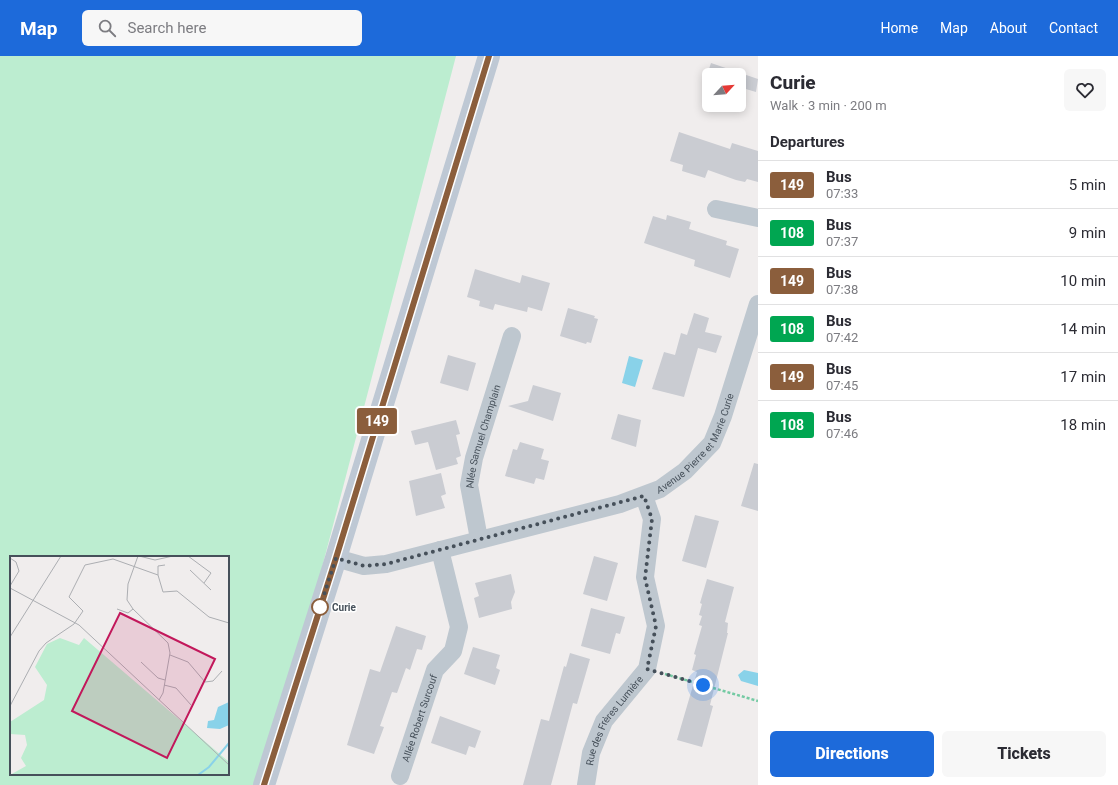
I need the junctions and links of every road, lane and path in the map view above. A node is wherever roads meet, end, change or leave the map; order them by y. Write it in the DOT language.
graph roads {
  1 [pos="489,56"];
  2 [pos="716,209"];
  3 [pos="758,218"];
  4 [pos="758,304"];
  5 [pos="512,336"];
  6 [pos="644,496"];
  7 [pos="479,539"];
  8 [pos="440,550"];
  9 [pos="336,558"];
  10 [pos="647,669"];
  11 [pos="758,701"];
  12 [pos="400,776"];
  13 [pos="264,785"];
  14 [pos="586,785"];
  1 -- 9 [label="street"];
  2 -- 3 [label="street"];
  4 -- 6 [label="street, Avenue Pierre et Marie Curie"];
  5 -- 7 [label="street, Allée Samuel Champlain"];
  6 -- 7 [label="street, Avenue Pierre et Marie Curie"];
  6 -- 10 [label="street, Rue des Frères Lumière"];
  7 -- 8 [label="street, Avenue Pierre et Marie Curie"];
  8 -- 9 [label="street, Avenue Pierre et Marie Curie"];
  8 -- 12 [label="street, Allée Robert Surcouf"];
  9 -- 13 [label="street"];
  10 -- 11 [label="path"];
  10 -- 14 [label="street, Rue des Frères Lumière"];
}
